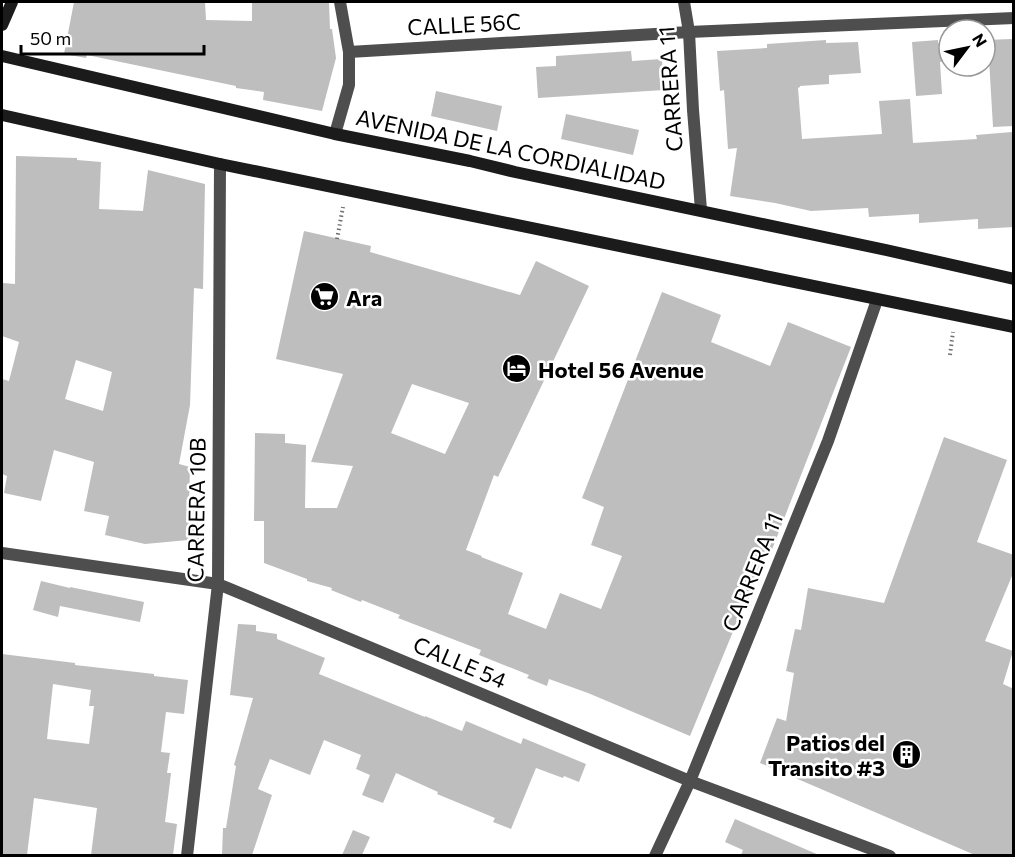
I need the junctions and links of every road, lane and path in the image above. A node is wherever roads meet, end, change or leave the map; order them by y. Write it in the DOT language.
graph roads {
  1 [pos="12,2"];
  2 [pos="340,2"];
  3 [pos="684,2"];
  4 [pos="1014,18"];
  5 [pos="2,25"];
  6 [pos="689,32"];
  7 [pos="349,52"];
  8 [pos="2,56"];
  9 [pos="2,115"];
  10 [pos="335,134"];
  11 [pos="220,164"];
  12 [pos="347,190"];
  13 [pos="700,210"];
  14 [pos="337,238"];
  15 [pos="1014,279"];
  16 [pos="877,300"];
  17 [pos="1014,327"];
  18 [pos="2,553"];
  19 [pos="218,584"];
  20 [pos="690,781"];
  21 [pos="187,855"];
  22 [pos="655,855"];
  23 [pos="890,855"];
  1 -- 5 [label="main road"];
  2 -- 7 [label="street"];
  3 -- 6 [label="street, CARRERA 11"];
  4 -- 6 [label="street, CALLE 56C"];
  6 -- 7 [label="street, CALLE 56C"];
  6 -- 13 [label="street, CARRERA 11"];
  7 -- 10 [label="street"];
  8 -- 10 [label="main road, AVENIDA DE LA CORDIALIDAD"];
  9 -- 11 [label="main road"];
  10 -- 13 [label="main road, AVENIDA DE LA CORDIALIDAD"];
  11 -- 12 [label="main road"];
  11 -- 19 [label="street, CARRERA 10B"];
  12 -- 14 [label="path"];
  12 -- 16 [label="main road"];
  13 -- 15 [label="main road, AVENIDA DE LA CORDIALIDAD"];
  16 -- 17 [label="main road"];
  16 -- 20 [label="street, CARRERA 11"];
  18 -- 19 [label="street, CALLE 54"];
  19 -- 20 [label="street, CALLE 54"];
  19 -- 21 [label="street, CARRERA 10B"];
  20 -- 22 [label="street, CARRERA 11"];
  20 -- 23 [label="street, CALLE 54"];
}
